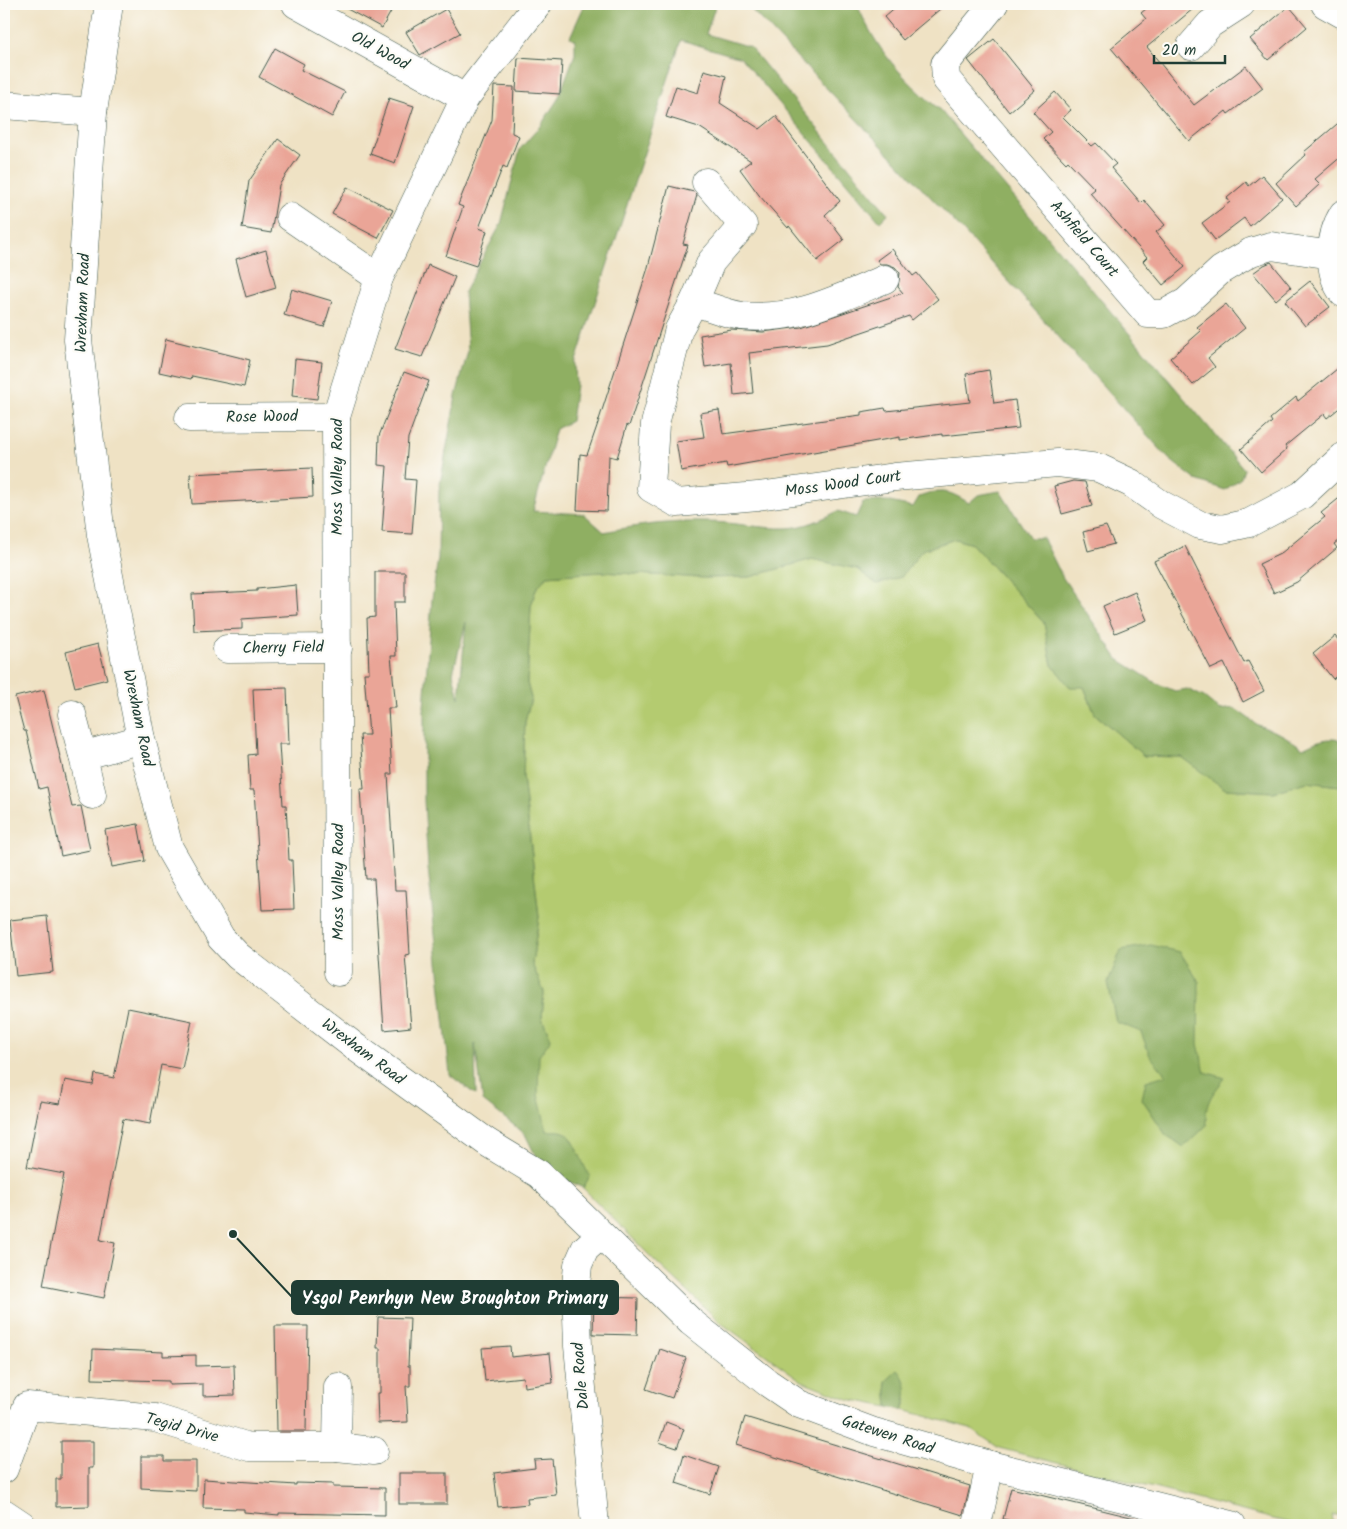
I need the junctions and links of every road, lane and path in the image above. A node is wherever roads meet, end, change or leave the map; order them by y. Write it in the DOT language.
graph roads {
  1 [pos="109,4"];
  2 [pos="296,4"];
  3 [pos="538,4"];
  4 [pos="994,4"];
  5 [pos="1241,4"];
  6 [pos="1325,4"];
  7 [pos="1343,14"];
  8 [pos="1191,46"];
  9 [pos="465,98"];
  10 [pos="4,105"];
  11 [pos="93,112"];
  12 [pos="706,182"];
  13 [pos="1343,214"];
  14 [pos="290,217"];
  15 [pos="1332,256"];
  16 [pos="380,278"];
  17 [pos="885,279"];
  18 [pos="1343,293"];
  19 [pos="694,302"];
  20 [pos="336,416"];
  21 [pos="188,418"];
  22 [pos="1343,458"];
  23 [pos="338,648"];
  24 [pos="227,649"];
  25 [pos="72,714"];
  26 [pos="141,740"];
  27 [pos="83,756"];
  28 [pos="92,795"];
  29 [pos="338,972"];
  30 [pos="601,1235"];
  31 [pos="338,1387"];
  32 [pos="337,1447"];
  33 [pos="374,1451"];
  34 [pos="990,1465"];
  35 [pos="4,1469"];
  36 [pos="4,1513"];
  37 [pos="22,1525"];
  38 [pos="595,1525"];
  39 [pos="977,1525"];
  40 [pos="1232,1525"];
  1 -- 11 [label="street, Wrexham Road"];
  2 -- 9 [label="street, Old Wood"];
  3 -- 9 [label="street, Moss Valley Road"];
  4 -- 15 [label="street, Ashfield Court"];
  5 -- 8 [label="street"];
  6 -- 7 [label="street"];
  9 -- 16 [label="street, Moss Valley Road"];
  10 -- 11 [label="street"];
  11 -- 26 [label="street, Wrexham Road"];
  12 -- 19 [label="street, Moss Wood Court"];
  13 -- 15 [label="street"];
  14 -- 16 [label="street"];
  15 -- 18 [label="street"];
  16 -- 20 [label="street, Moss Valley Road"];
  17 -- 19 [label="street"];
  19 -- 22 [label="street, Moss Wood Court"];
  20 -- 21 [label="street, Rose Wood"];
  20 -- 23 [label="street, Moss Valley Road"];
  23 -- 24 [label="street, Cherry Field"];
  23 -- 29 [label="street, Moss Valley Road"];
  25 -- 27 [label="street"];
  26 -- 27 [label="street"];
  26 -- 30 [label="street, Wrexham Road"];
  27 -- 28 [label="street"];
  30 -- 34 [label="street, Gatewen Road"];
  30 -- 38 [label="street, Dale Road"];
  31 -- 32 [label="street"];
  32 -- 33 [label="street, Tegid Drive"];
  32 -- 35 [label="street, Tegid Drive"];
  34 -- 39 [label="street"];
  34 -- 40 [label="street, Gatewen Road"];
  36 -- 37 [label="street"];
}
